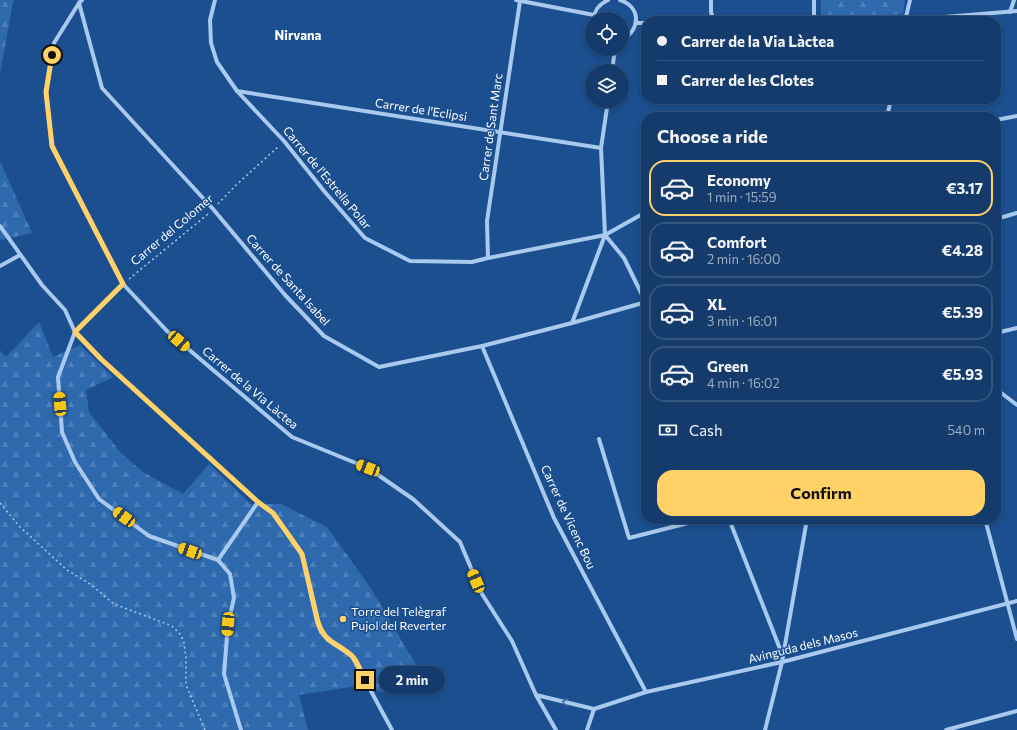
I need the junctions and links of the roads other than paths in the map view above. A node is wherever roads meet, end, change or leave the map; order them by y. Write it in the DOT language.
graph roads {
  1 [pos="215,0"];
  2 [pos="518,0"];
  3 [pos="608,0"];
  4 [pos="620,0"];
  5 [pos="711,0"];
  6 [pos="814,0"];
  7 [pos="910,0"];
  8 [pos="1014,0"];
  9 [pos="80,1"];
  10 [pos="1017,11"];
  11 [pos="596,12"];
  12 [pos="1010,12"];
  13 [pos="585,15"];
  14 [pos="712,16"];
  15 [pos="814,16"];
  16 [pos="906,16"];
  17 [pos="958,16"];
  18 [pos="636,23"];
  19 [pos="641,23"];
  20 [pos="629,35"];
  21 [pos="237,91"];
  22 [pos="607,108"];
  23 [pos="1017,116"];
  24 [pos="1001,119"];
  25 [pos="500,132"];
  26 [pos="601,148"];
  27 [pos="1017,214"];
  28 [pos="641,215"];
  29 [pos="1001,217"];
  30 [pos="0,226"];
  31 [pos="605,235"];
  32 [pos="20,255"];
  33 [pos="488,258"];
  34 [pos="0,266"];
  35 [pos="123,284"];
  36 [pos="641,294"];
  37 [pos="641,303"];
  38 [pos="572,323"];
  39 [pos="1017,328"];
  40 [pos="75,332"];
  41 [pos="1001,332"];
  42 [pos="482,346"];
  43 [pos="1001,393"];
  44 [pos="1017,405"];
  45 [pos="598,439"];
  46 [pos="258,502"];
  47 [pos="684,524"];
  48 [pos="731,524"];
  49 [pos="806,524"];
  50 [pos="986,524"];
  51 [pos="218,560"];
  52 [pos="1017,601"];
  53 [pos="1007,604"];
  54 [pos="1017,639"];
  55 [pos="783,656"];
  56 [pos="782,662"];
  57 [pos="646,692"];
  58 [pos="536,695"];
  59 [pos="594,709"];
  60 [pos="1017,711"];
  61 [pos="241,730"];
  62 [pos="392,730"];
  63 [pos="556,730"];
  64 [pos="587,730"];
  65 [pos="766,730"];
  66 [pos="946,730"];
  1 -- 21 [label="street, Carrer de l'Estrella Polar"];
  2 -- 13 [label="street"];
  2 -- 25 [label="street, Carrer de Sant Marc"];
  3 -- 11 [label="street"];
  4 -- 18 [label="street"];
  5 -- 14 [label="street"];
  6 -- 15 [label="street"];
  7 -- 16 [label="street"];
  8 -- 12 [label="street"];
  9 -- 35 [label="street, Carrer de la Via Làctea"];
  9 -- 42 [label="street, Carrer de Santa Isabel"];
  10 -- 12 [label="street"];
  12 -- 17 [label="street"];
  18 -- 19 [label="street"];
  18 -- 20 [label="street"];
  21 -- 25 [label="street, Carrer de l'Eclipsi"];
  21 -- 33 [label="street, Carrer de l'Estrella Polar"];
  22 -- 26 [label="street"];
  23 -- 24 [label="street"];
  25 -- 26 [label="street, Carrer de l'Eclipsi"];
  25 -- 33 [label="street, Carrer de Sant Marc"];
  26 -- 31 [label="street"];
  27 -- 29 [label="street"];
  28 -- 31 [label="street, Carrer de l'Estrella Polar"];
  30 -- 32 [label="street"];
  31 -- 33 [label="street, Carrer de l'Estrella Polar"];
  31 -- 36 [label="street"];
  31 -- 38 [label="street"];
  32 -- 34 [label="street"];
  32 -- 40 [label="street"];
  35 -- 40 [label="street"];
  35 -- 58 [label="street, Carrer de la Via Làctea"];
  37 -- 38 [label="street, Carrer de Santa Isabel"];
  38 -- 42 [label="street, Carrer de Santa Isabel"];
  39 -- 41 [label="street"];
  40 -- 46 [label="street"];
  40 -- 51 [label="street"];
  42 -- 57 [label="street, Carrer de Vicenc Bou"];
  43 -- 44 [label="street"];
  45 -- 47 [label="street"];
  46 -- 51 [label="street"];
  46 -- 62 [label="street"];
  48 -- 55 [label="street"];
  49 -- 55 [label="street"];
  50 -- 53 [label="street"];
  51 -- 61 [label="street"];
  52 -- 53 [label="street, Avinguda dels Masos"];
  53 -- 54 [label="street"];
  53 -- 56 [label="street, Avinguda dels Masos"];
  55 -- 56 [label="street"];
  56 -- 57 [label="street, Avinguda dels Masos"];
  56 -- 65 [label="street"];
  57 -- 59 [label="street, Avinguda dels Masos"];
  59 -- 58 [label="street, one-way"];
  58 -- 63 [label="street, Carrer de la Via Làctea"];
  59 -- 64 [label="street"];
  60 -- 66 [label="street"];
}
